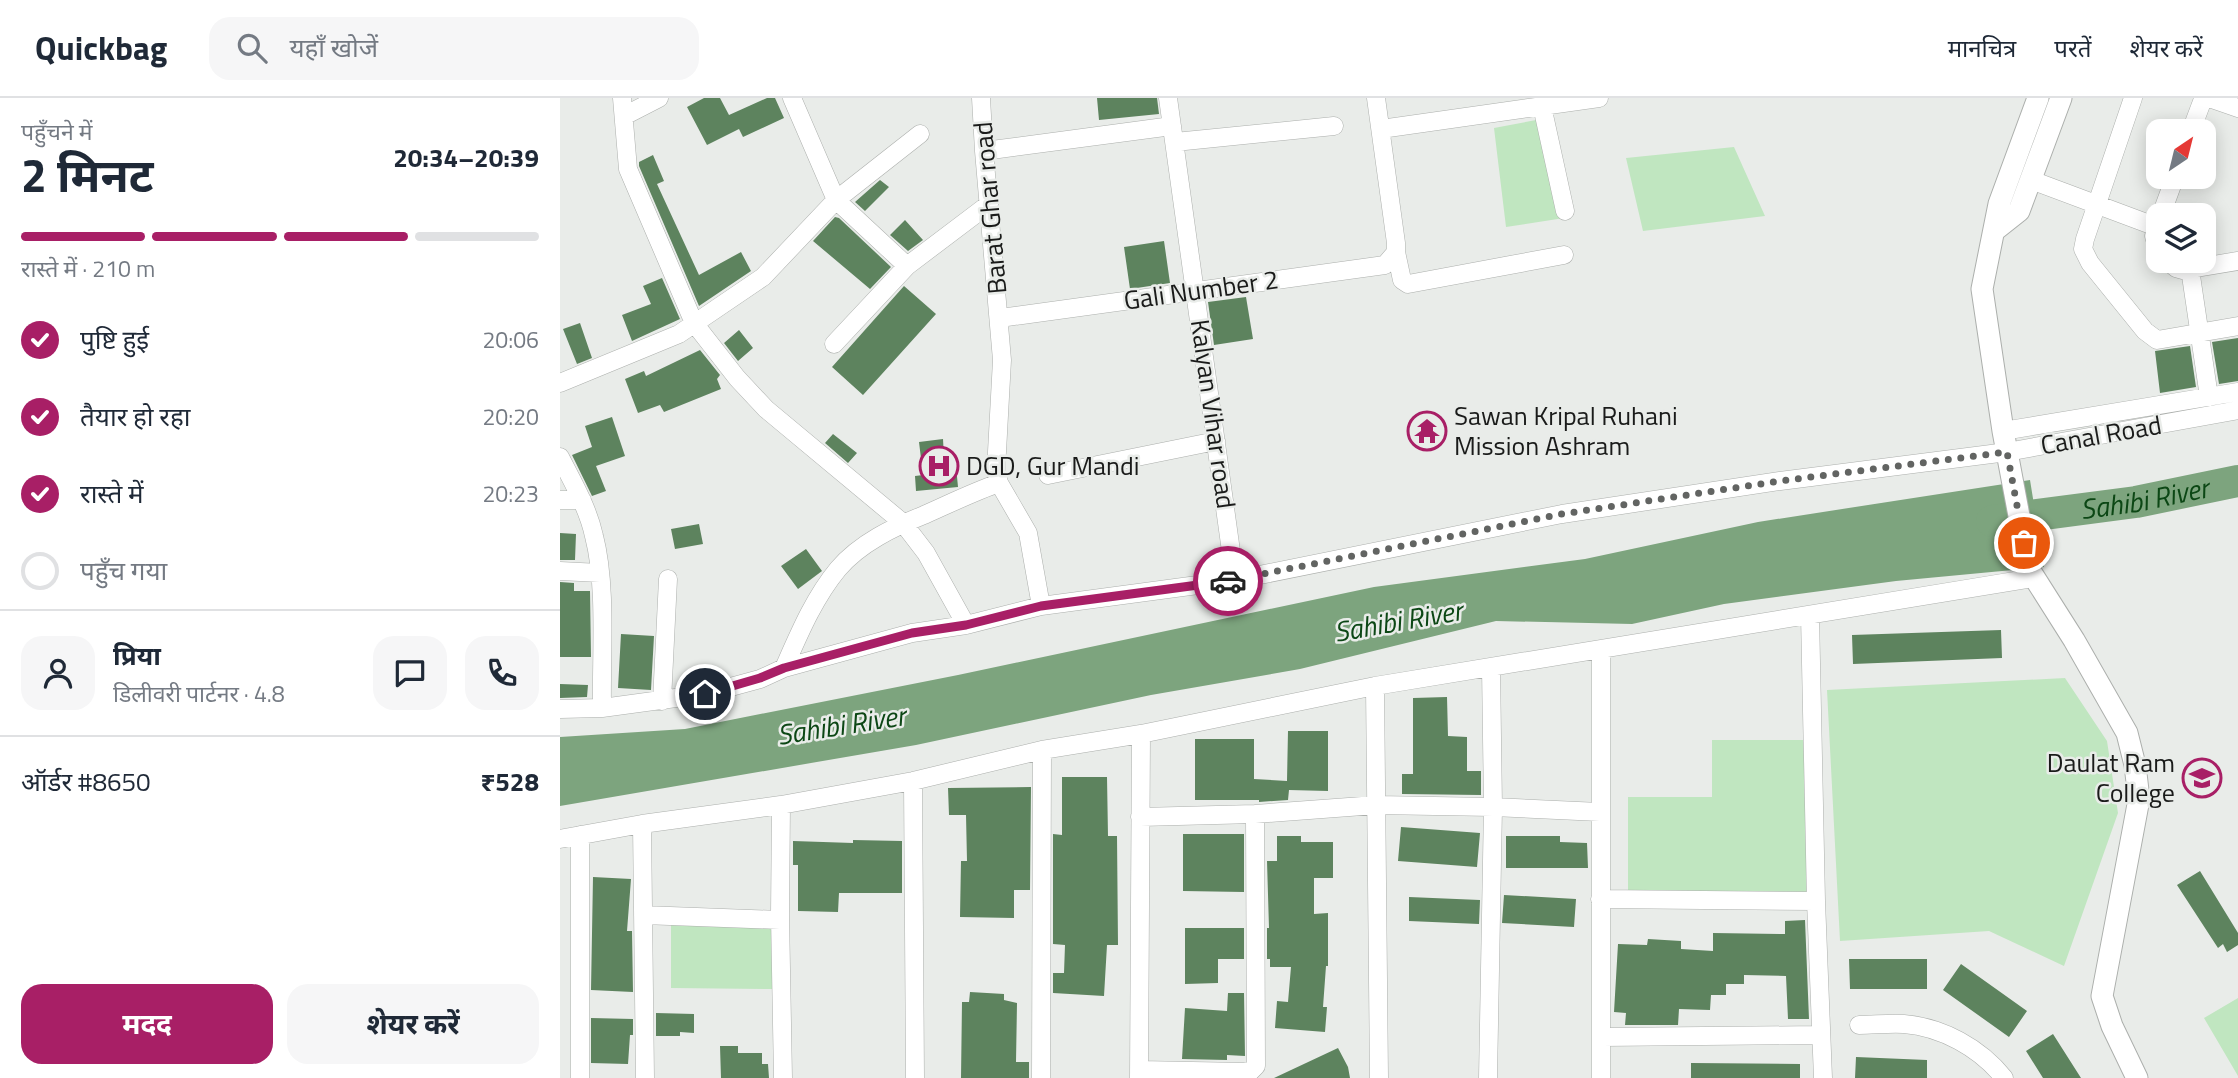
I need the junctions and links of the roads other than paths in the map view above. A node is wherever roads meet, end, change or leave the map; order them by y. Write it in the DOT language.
graph roads {
  1 [pos="660,98"];
  2 [pos="792,98"];
  3 [pos="981,98"];
  4 [pos="1168,98"];
  5 [pos="1376,98"];
  6 [pos="1599,98"];
  7 [pos="2038,98"];
  8 [pos="2061,98"];
  9 [pos="2133,98"];
  10 [pos="1542,106"];
  11 [pos="623,107"];
  12 [pos="2238,108"];
  13 [pos="2196,119"];
  14 [pos="1334,126"];
  15 [pos="1381,129"];
  16 [pos="920,134"];
  17 [pos="1173,134"];
  18 [pos="984,151"];
  19 [pos="2031,180"];
  20 [pos="836,200"];
  21 [pos="989,204"];
  22 [pos="2096,205"];
  23 [pos="1565,211"];
  24 [pos="2146,222"];
  25 [pos="1995,230"];
  26 [pos="1396,251"];
  27 [pos="1564,255"];
  28 [pos="2238,261"];
  29 [pos="2216,265"];
  30 [pos="907,266"];
  31 [pos="2191,273"];
  32 [pos="1196,290"];
  33 [pos="1000,318"];
  34 [pos="694,323"];
  35 [pos="2238,326"];
  36 [pos="2199,333"];
  37 [pos="834,344"];
  38 [pos="560,383"];
  39 [pos="2238,392"];
  40 [pos="2209,397"];
  41 [pos="2238,410"];
  42 [pos="2003,431"];
  43 [pos="1216,441"];
  44 [pos="560,457"];
  45 [pos="2008,459"];
  46 [pos="1048,475"];
  47 [pos="999,483"];
  48 [pos="560,500"];
  49 [pos="582,500"];
  50 [pos="903,523"];
  51 [pos="560,571"];
  52 [pos="600,573"];
  53 [pos="2031,573"];
  54 [pos="668,579"];
  55 [pos="1235,580"];
  56 [pos="1041,606"];
  57 [pos="1810,615"];
  58 [pos="966,625"];
  59 [pos="1601,649"];
  60 [pos="1492,667"];
  61 [pos="784,668"];
  62 [pos="1375,686"];
  63 [pos="662,701"];
  64 [pos="602,708"];
  65 [pos="560,709"];
  66 [pos="1140,734"];
  67 [pos="1042,750"];
  68 [pos="913,781"];
  69 [pos="781,805"];
  70 [pos="1376,805"];
  71 [pos="1493,807"];
  72 [pos="1600,811"];
  73 [pos="1255,814"];
  74 [pos="1140,817"];
  75 [pos="642,824"];
  76 [pos="580,835"];
  77 [pos="560,839"];
  78 [pos="1600,899"];
  79 [pos="1816,901"];
  80 [pos="643,915"];
  81 [pos="780,920"];
  82 [pos="1859,1025"];
  83 [pos="1821,1035"];
  84 [pos="1602,1037"];
  85 [pos="1139,1074"];
  86 [pos="580,1078"];
  87 [pos="645,1078"];
  88 [pos="783,1078"];
  89 [pos="915,1078"];
  90 [pos="1041,1078"];
  91 [pos="1379,1078"];
  92 [pos="1488,1078"];
  93 [pos="1601,1078"];
  94 [pos="1823,1078"];
  95 [pos="2004,1078"];
  96 [pos="2137,1078"];
  1 -- 11 [label="street"];
  2 -- 20 [label="street"];
  3 -- 18 [label="street, Barat Ghar road"];
  4 -- 17 [label="street, Kalyan Vihar road"];
  5 -- 15 [label="street"];
  6 -- 10 [label="street"];
  7 -- 25 [label="street"];
  8 -- 19 [label="street"];
  9 -- 22 [label="street"];
  10 -- 15 [label="street"];
  10 -- 23 [label="street"];
  11 -- 34 [label="street"];
  12 -- 13 [label="street"];
  14 -- 17 [label="street"];
  15 -- 26 [label="street"];
  16 -- 20 [label="street"];
  17 -- 18 [label="street"];
  17 -- 32 [label="street, Kalyan Vihar road"];
  18 -- 21 [label="street, Barat Ghar road"];
  19 -- 22 [label="street"];
  19 -- 25 [label="street"];
  20 -- 30 [label="street"];
  20 -- 34 [label="street"];
  21 -- 30 [label="street"];
  21 -- 33 [label="street, Barat Ghar road"];
  22 -- 24 [label="street"];
  22 -- 36 [label="street"];
  25 -- 42 [label="street"];
  26 -- 27 [label="street"];
  26 -- 32 [label="street, Gali Number 2"];
  28 -- 29 [label="street"];
  30 -- 37 [label="street"];
  31 -- 36 [label="street"];
  32 -- 33 [label="street, Gali Number 2"];
  32 -- 43 [label="street, Kalyan Vihar road"];
  33 -- 47 [label="street, Barat Ghar road"];
  34 -- 38 [label="street"];
  34 -- 50 [label="street"];
  35 -- 36 [label="street"];
  36 -- 40 [label="street"];
  39 -- 40 [label="street"];
  40 -- 42 [label="street"];
  41 -- 45 [label="street, Canal Road"];
  42 -- 45 [label="street"];
  43 -- 46 [label="street"];
  43 -- 55 [label="street, Kalyan Vihar road"];
  44 -- 49 [label="street"];
  45 -- 53 [label="street"];
  45 -- 55 [label="street, Canal Road"];
  47 -- 50 [label="street"];
  47 -- 56 [label="street"];
  48 -- 49 [label="street"];
  49 -- 52 [label="street"];
  50 -- 58 [label="street"];
  50 -- 61 [label="street"];
  51 -- 52 [label="street"];
  52 -- 64 [label="street"];
  53 -- 57 [label="street"];
  53 -- 96 [label="street"];
  54 -- 63 [label="street"];
  55 -- 56 [label="street, Canal Road"];
  56 -- 58 [label="street, Canal Road"];
  57 -- 59 [label="street"];
  57 -- 79 [label="street"];
  58 -- 61 [label="street, Canal Road"];
  59 -- 60 [label="street"];
  59 -- 72 [label="street"];
  60 -- 62 [label="street"];
  60 -- 71 [label="street"];
  61 -- 63 [label="street, Canal Road"];
  62 -- 66 [label="street"];
  62 -- 70 [label="street"];
  63 -- 64 [label="street, Canal Road"];
  64 -- 65 [label="street, Canal Road"];
  66 -- 67 [label="street"];
  66 -- 74 [label="street"];
  67 -- 68 [label="street"];
  67 -- 90 [label="street"];
  68 -- 69 [label="street"];
  68 -- 89 [label="street"];
  69 -- 75 [label="street"];
  69 -- 81 [label="street"];
  70 -- 71 [label="street"];
  70 -- 73 [label="street"];
  70 -- 91 [label="street"];
  71 -- 72 [label="street"];
  71 -- 92 [label="street"];
  72 -- 78 [label="street"];
  73 -- 74 [label="street"];
  73 -- 85 [label="street"];
  74 -- 85 [label="street"];
  75 -- 76 [label="street"];
  75 -- 80 [label="street"];
  76 -- 77 [label="street"];
  76 -- 86 [label="street"];
  78 -- 79 [label="street"];
  78 -- 84 [label="street"];
  79 -- 83 [label="street"];
  80 -- 81 [label="street"];
  80 -- 87 [label="street"];
  81 -- 88 [label="street"];
  82 -- 95 [label="street"];
  83 -- 84 [label="street"];
  83 -- 94 [label="street"];
  84 -- 93 [label="street"];
}
